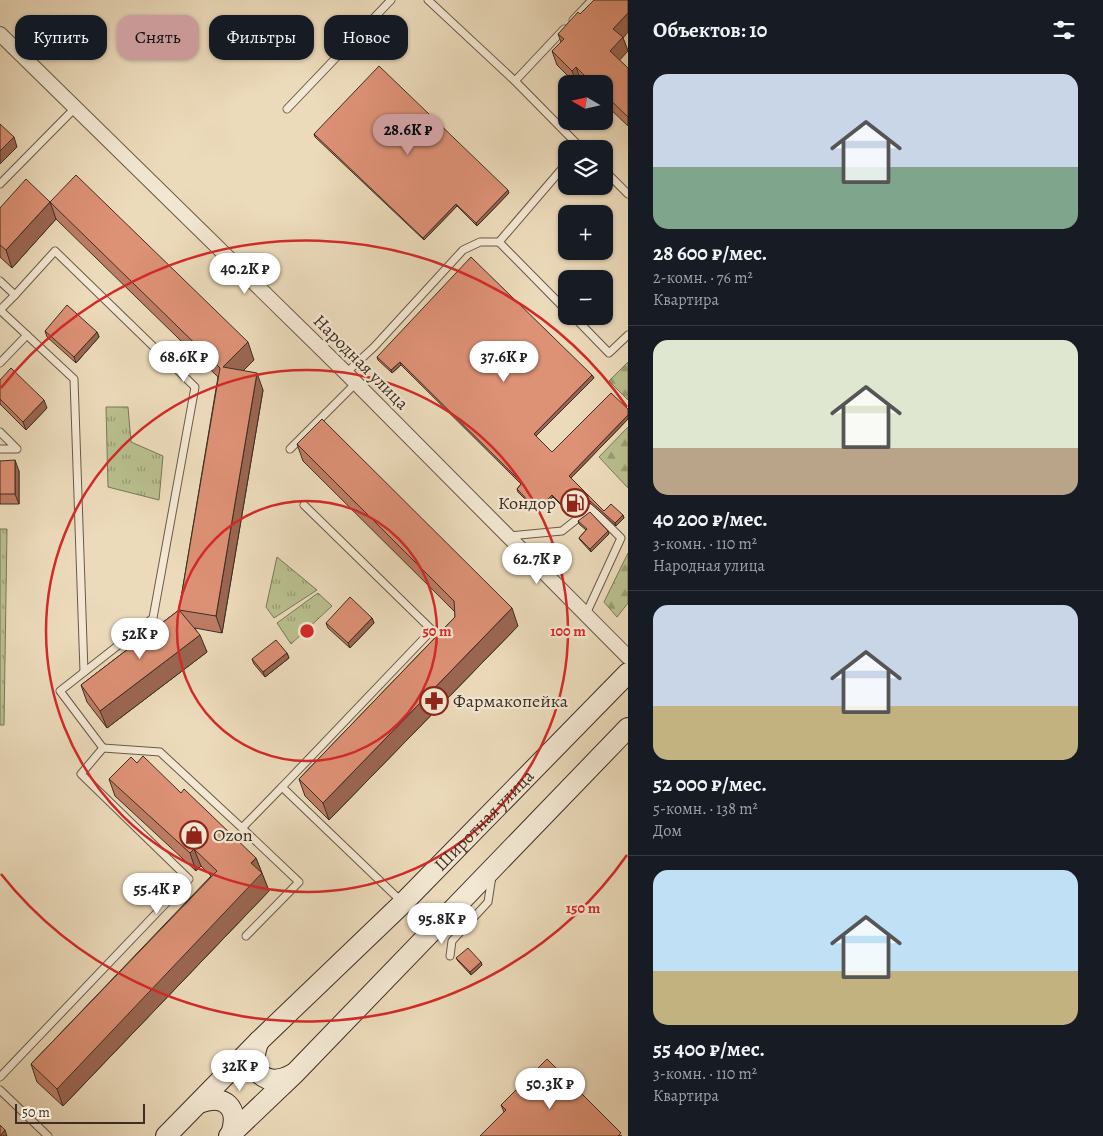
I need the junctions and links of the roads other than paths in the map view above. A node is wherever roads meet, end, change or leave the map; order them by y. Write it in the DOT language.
graph roads {
  1 [pos="391,0"];
  2 [pos="428,0"];
  3 [pos="592,0"];
  4 [pos="0,34"];
  5 [pos="515,81"];
  6 [pos="75,108"];
  7 [pos="288,109"];
  8 [pos="573,140"];
  9 [pos="558,173"];
  10 [pos="613,179"];
  11 [pos="0,184"];
  12 [pos="628,194"];
  13 [pos="498,242"];
  14 [pos="0,281"];
  15 [pos="15,295"];
  16 [pos="558,302"];
  17 [pos="582,325"];
  18 [pos="27,335"];
  19 [pos="628,335"];
  20 [pos="0,363"];
  21 [pos="346,373"];
  22 [pos="356,383"];
  23 [pos="0,432"];
  24 [pos="0,449"];
  25 [pos="290,449"];
  26 [pos="304,505"];
  27 [pos="510,536"];
  28 [pos="586,614"];
  29 [pos="628,656"];
  30 [pos="84,672"];
  31 [pos="628,673"];
  32 [pos="628,728"];
  33 [pos="103,748"];
  34 [pos="282,787"];
  35 [pos="242,828"];
  36 [pos="494,866"];
  37 [pos="403,903"];
  38 [pos="246,936"];
  39 [pos="450,956"];
  40 [pos="259,1041"];
  41 [pos="294,1074"];
  42 [pos="0,1077"];
  43 [pos="0,1090"];
  44 [pos="199,1102"];
  45 [pos="230,1135"];
  46 [pos="48,1136"];
  47 [pos="166,1136"];
  1 -- 7 [label="lane"];
  2 -- 5 [label="lane"];
  3 -- 5 [label="lane"];
  4 -- 6 [label="street, Народная улица"];
  5 -- 8 [label="lane"];
  6 -- 11 [label="lane"];
  6 -- 21 [label="street, Народная улица"];
  9 -- 13 [label="lane"];
  10 -- 12 [label="lane"];
  13 -- 16 [label="lane"];
  13 -- 21 [label="lane"];
  14 -- 15 [label="lane"];
  15 -- 18 [label="lane"];
  15 -- 30 [label="lane"];
  17 -- 19 [label="lane"];
  18 -- 20 [label="lane"];
  18 -- 30 [label="lane"];
  21 -- 22 [label="street, Народная улица"];
  22 -- 25 [label="lane"];
  22 -- 27 [label="street, Народная улица"];
  23 -- 24 [label="lane"];
  26 -- 34 [label="lane"];
  27 -- 28 [label="street, Народная улица"];
  27 -- 28 [label="lane"];
  28 -- 29 [label="street, Народная улица"];
  30 -- 33 [label="lane"];
  31 -- 37 [label="main road, Широтная улица"];
  32 -- 36 [label="main road"];
  33 -- 35 [label="lane"];
  33 -- 42 [label="lane"];
  34 -- 35 [label="lane"];
  34 -- 37 [label="lane"];
  35 -- 38 [label="lane"];
  36 -- 39 [label="lane"];
  36 -- 41 [label="main road"];
  37 -- 40 [label="main road, Широтная улица"];
  40 -- 41 [label="main road"];
  40 -- 44 [label="main road, Широтная улица"];
  41 -- 45 [label="main road"];
  43 -- 46 [label="lane"];
  44 -- 45 [label="main road"];
  44 -- 47 [label="main road, Широтная улица"];
}
